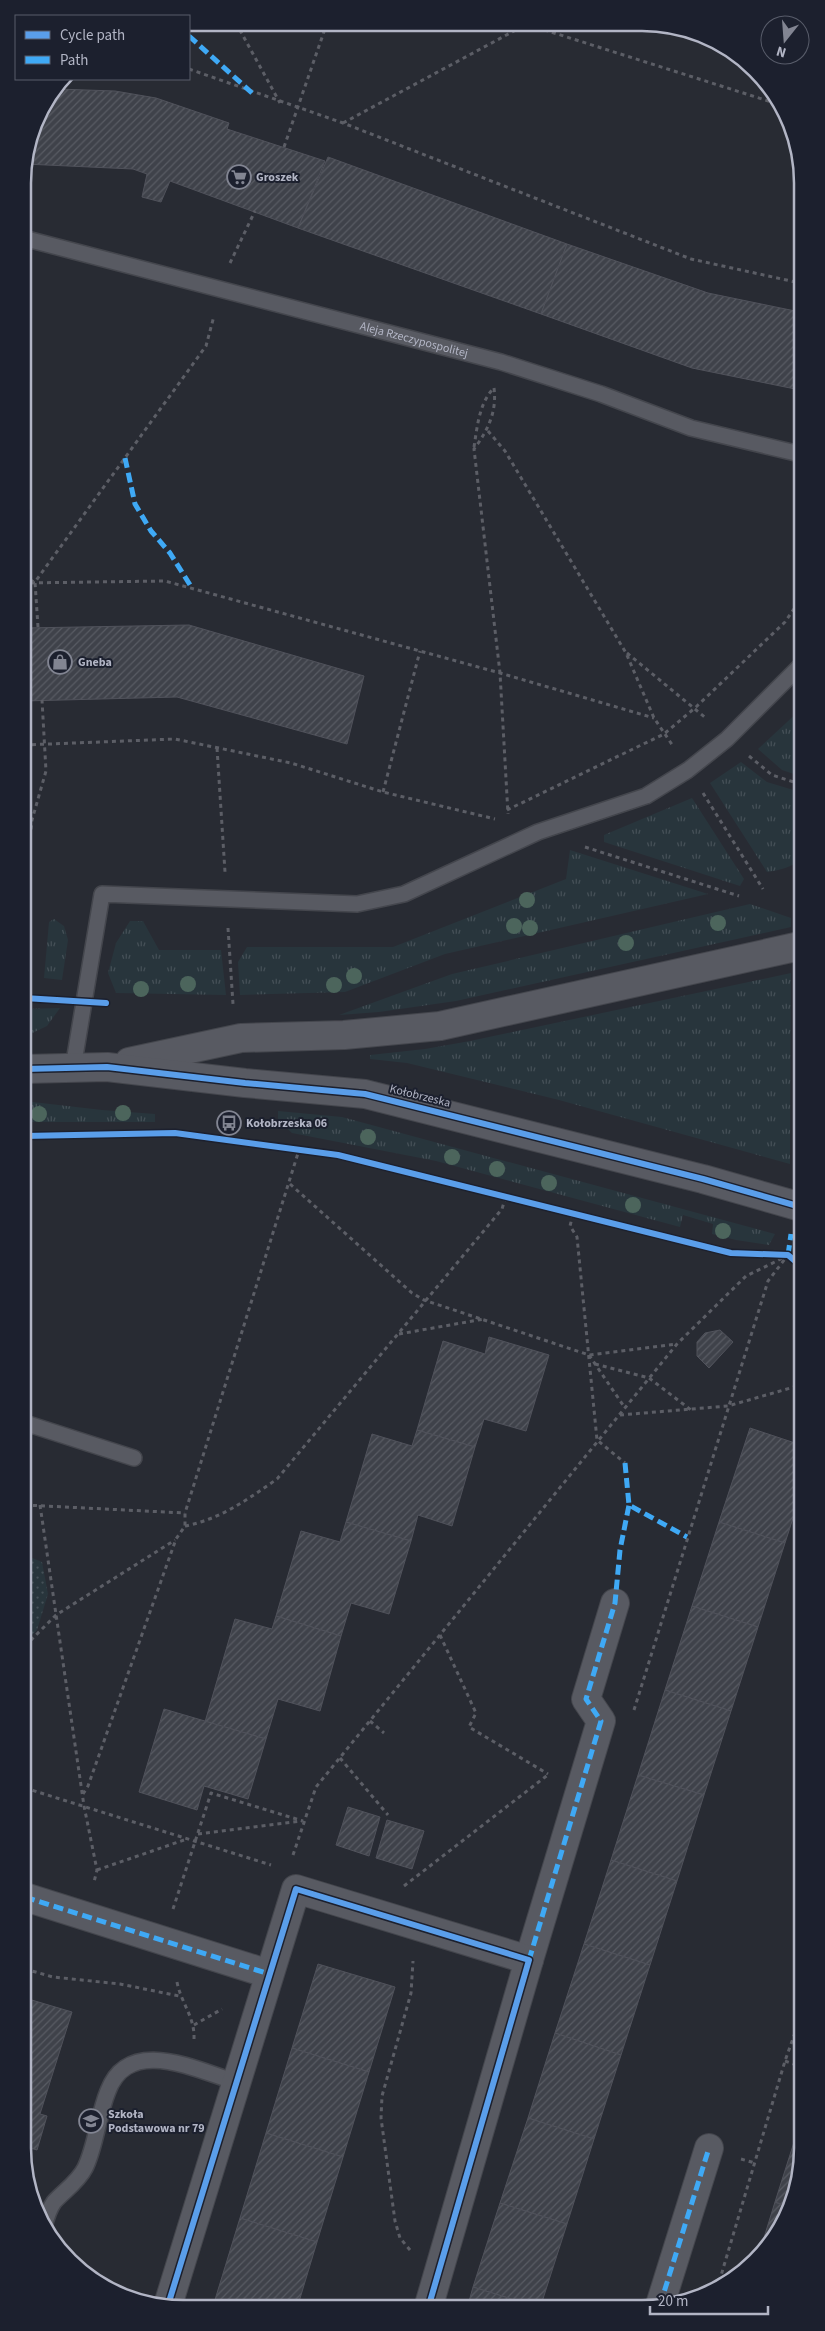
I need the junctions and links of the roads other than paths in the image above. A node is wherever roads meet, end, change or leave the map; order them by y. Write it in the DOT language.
graph roads {
  1 [pos="32,240"];
  2 [pos="794,453"];
  3 [pos="794,672"];
  4 [pos="794,947"];
  5 [pos="106,1067"];
  6 [pos="73,1068"];
  7 [pos="32,1069"];
  8 [pos="793,1205"];
  9 [pos="31,1425"];
  10 [pos="134,1458"];
  11 [pos="615,1603"];
  12 [pos="31,1899"];
  13 [pos="529,1960"];
  14 [pos="269,1974"];
  15 [pos="236,2082"];
  16 [pos="709,2148"];
  17 [pos="48,2216"];
  18 [pos="662,2298"];
  19 [pos="170,2299"];
  20 [pos="430,2300"];
  1 -- 2 [label="lane, Aleja Rzeczypospolitej"];
  3 -- 6 [label="lane"];
  4 -- 5 [label="street, Kołobrzeska"];
  5 -- 6 [label="street, Kołobrzeska"];
  5 -- 8 [label="street, Kołobrzeska"];
  6 -- 7 [label="street, Kołobrzeska"];
  9 -- 10 [label="lane"];
  11 -- 13 [label="street"];
  12 -- 14 [label="street"];
  13 -- 14 [label="street"];
  13 -- 20 [label="street"];
  14 -- 15 [label="street"];
  15 -- 17 [label="lane"];
  15 -- 19 [label="street"];
  16 -- 18 [label="street"];
}
